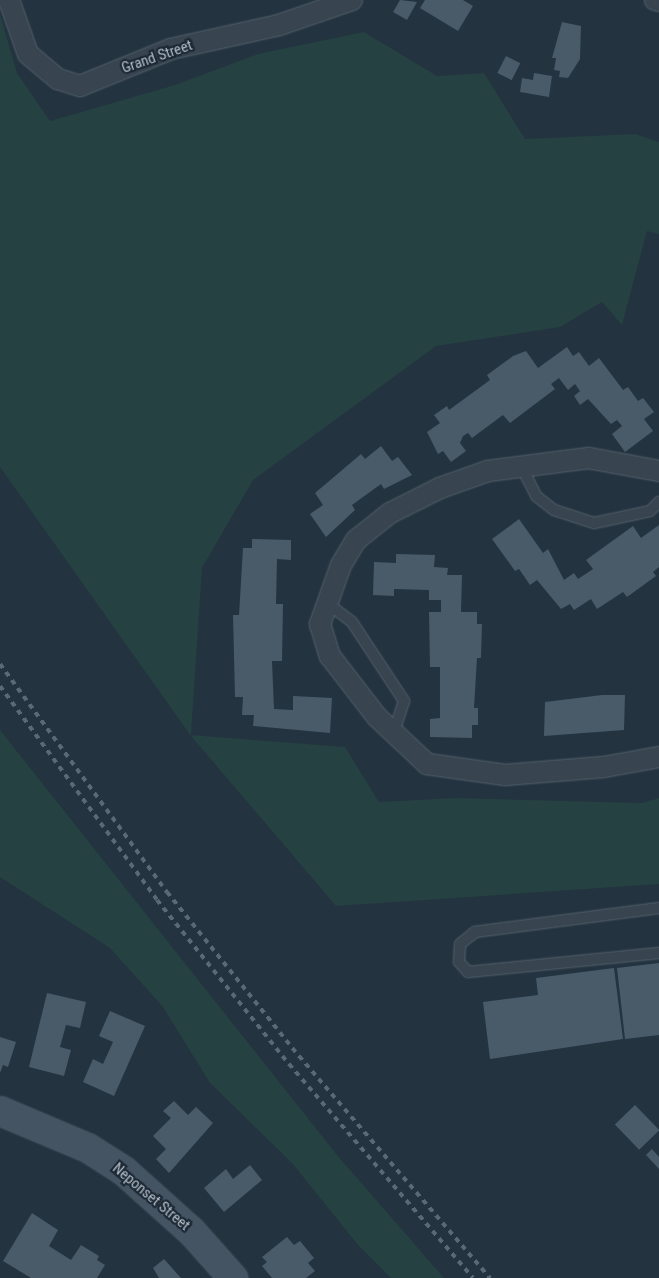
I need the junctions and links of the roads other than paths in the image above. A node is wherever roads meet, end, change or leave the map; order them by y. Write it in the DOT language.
graph roads {
  1 [pos="9,0"];
  2 [pos="352,0"];
  3 [pos="655,0"];
  4 [pos="659,1"];
  5 [pos="521,466"];
  6 [pos="659,471"];
  7 [pos="659,502"];
  8 [pos="327,603"];
  9 [pos="393,734"];
  10 [pos="659,757"];
  11 [pos="659,908"];
  12 [pos="659,953"];
  13 [pos="0,1111"];
  14 [pos="233,1278"];
  1 -- 2 [label="street, Grand Street"];
  3 -- 4 [label="street"];
  5 -- 6 [label="street"];
  5 -- 7 [label="lane"];
  5 -- 8 [label="street"];
  8 -- 9 [label="street"];
  8 -- 9 [label="lane"];
  9 -- 10 [label="street"];
  11 -- 12 [label="lane"];
  13 -- 14 [label="main road, Neponset Street"];
}
